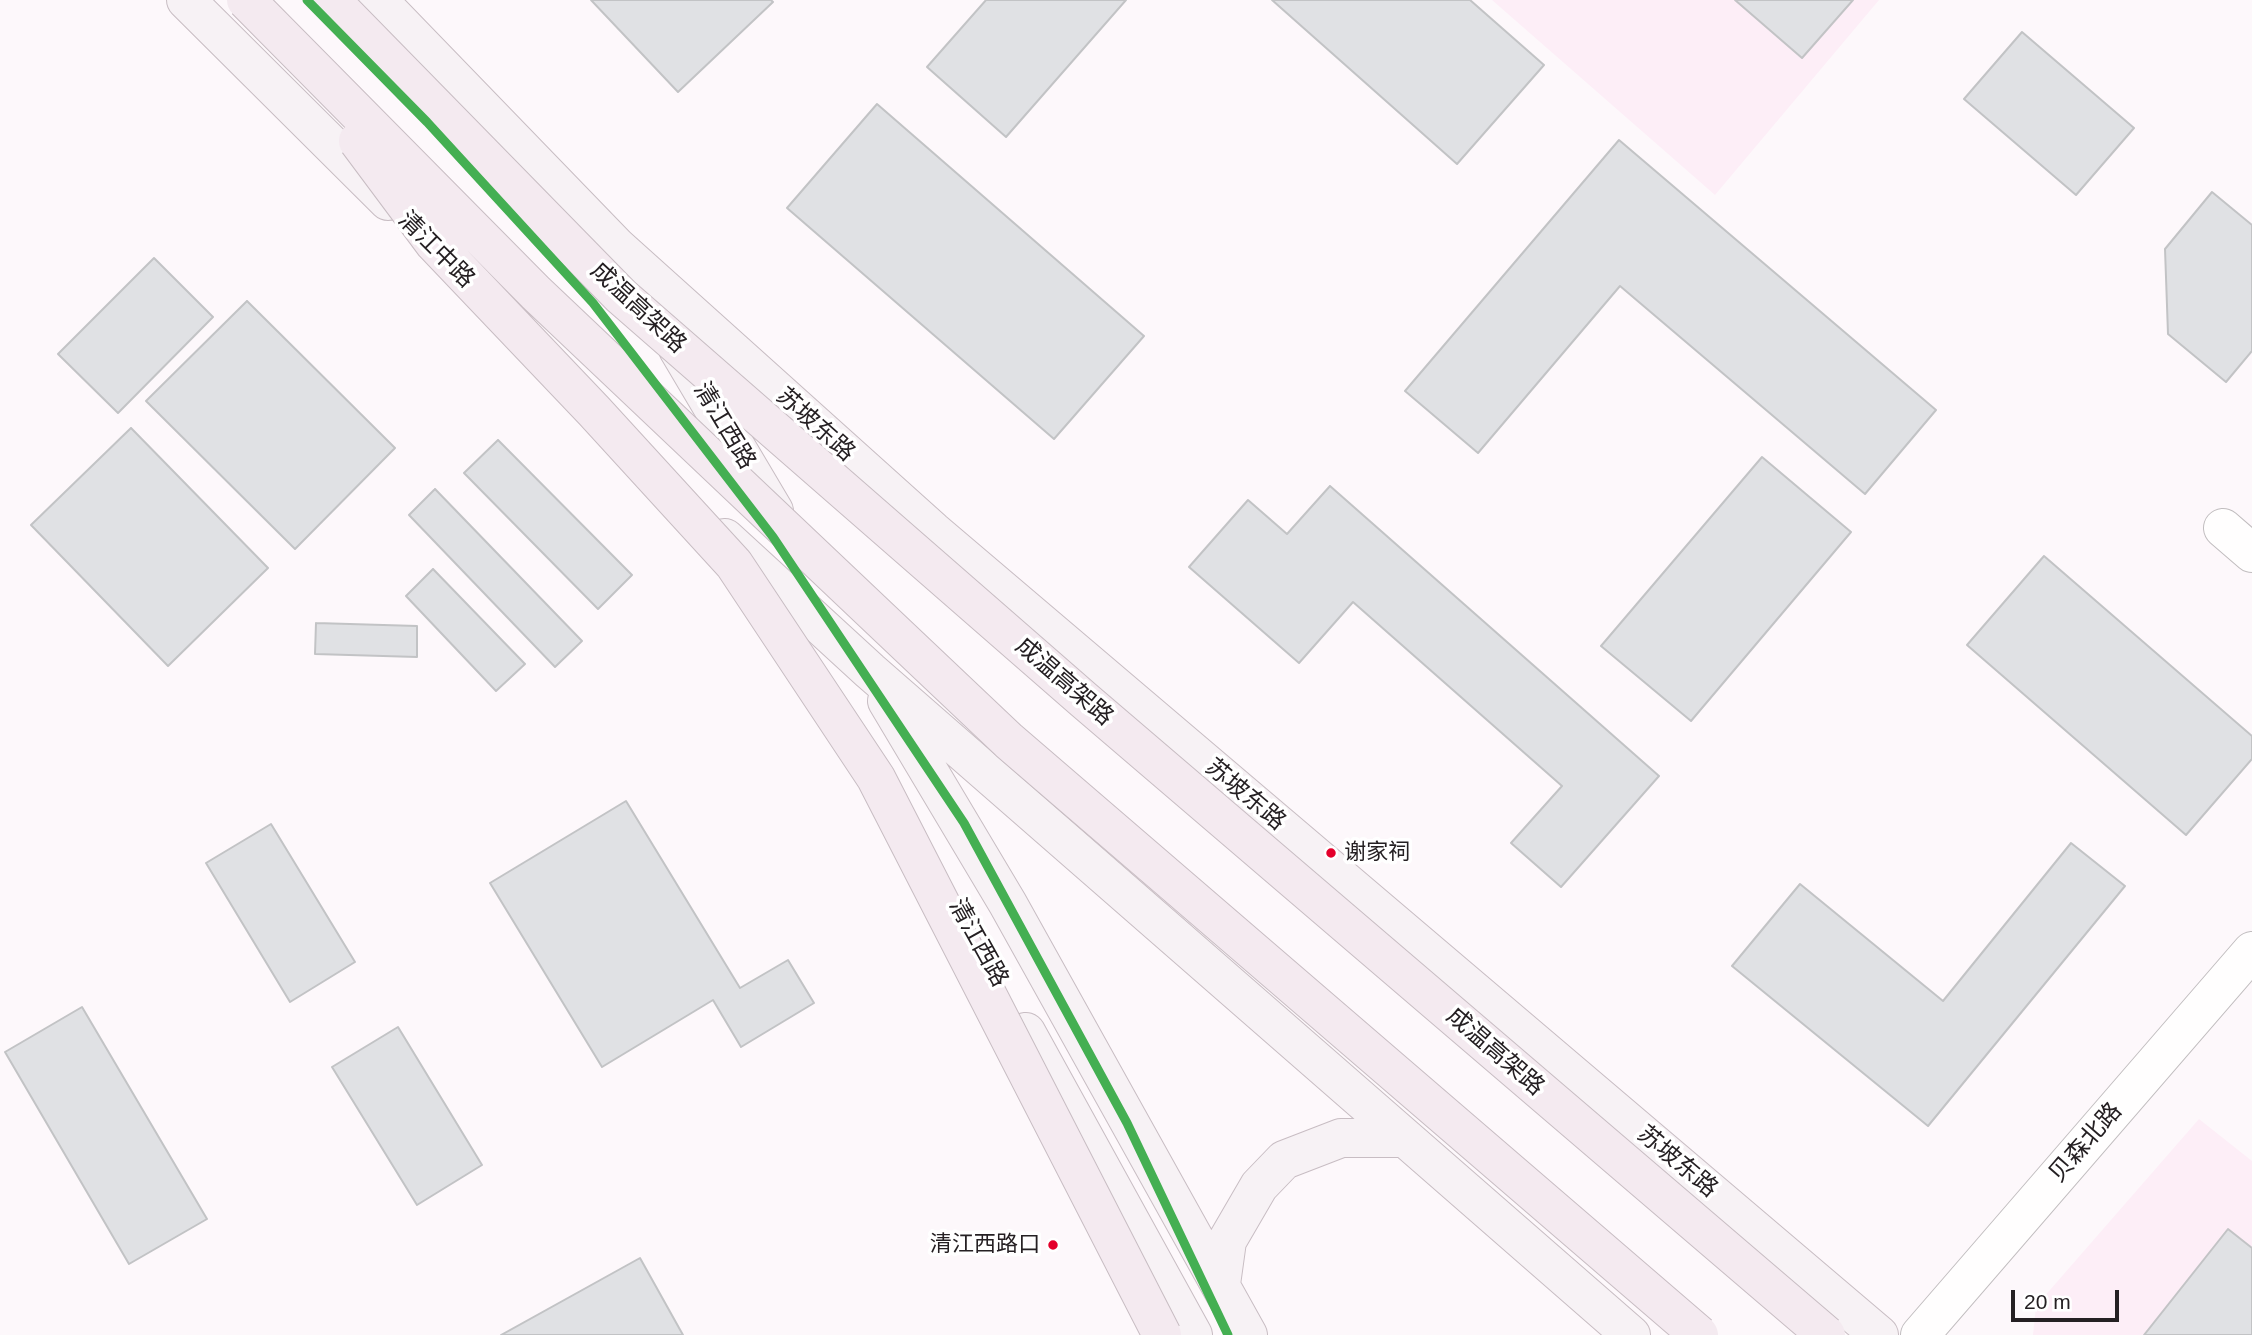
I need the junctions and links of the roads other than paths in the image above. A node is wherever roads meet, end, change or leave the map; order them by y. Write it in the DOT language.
graph roads {
  1 [pos="186,0"];
  2 [pos="246,0"];
  3 [pos="331,0"];
  4 [pos="378,0"];
  5 [pos="278,32"];
  6 [pos="617,247"];
  7 [pos="684,501"];
  8 [pos="2222,528"];
  9 [pos="2252,553"];
  10 [pos="870,671"];
  11 [pos="2252,951"];
  12 [pos="1404,1138"];
  13 [pos="1220,1284"];
  14 [pos="1162,1335"];
  15 [pos="1193,1335"];
  16 [pos="1248,1335"];
  17 [pos="1631,1335"];
  18 [pos="1699,1335"];
  19 [pos="1826,1335"];
  20 [pos="1879,1335"];
  21 [pos="1920,1335"];
  1 -- 7 [label="main road, 清江中路"];
  2 -- 5 [label="highway, bridge"];
  3 -- 19 [label="highway, 成温高架路, bridge"];
  4 -- 6 [label="main road"];
  5 -- 14 [label="highway, bridge"];
  5 -- 18 [label="highway, bridge"];
  6 -- 10 [label="main road, 清江西路"];
  6 -- 20 [label="main road, 苏坡东路"];
  7 -- 10 [label="main road"];
  7 -- 15 [label="main road, 清江西路"];
  8 -- 9 [label="street"];
  10 -- 12 [label="main road"];
  10 -- 13 [label="main road, 清江西路"];
  11 -- 21 [label="street, 贝森北路"];
  12 -- 13 [label="main road"];
  12 -- 17 [label="main road"];
  13 -- 16 [label="main road, 清江西路"];
}
